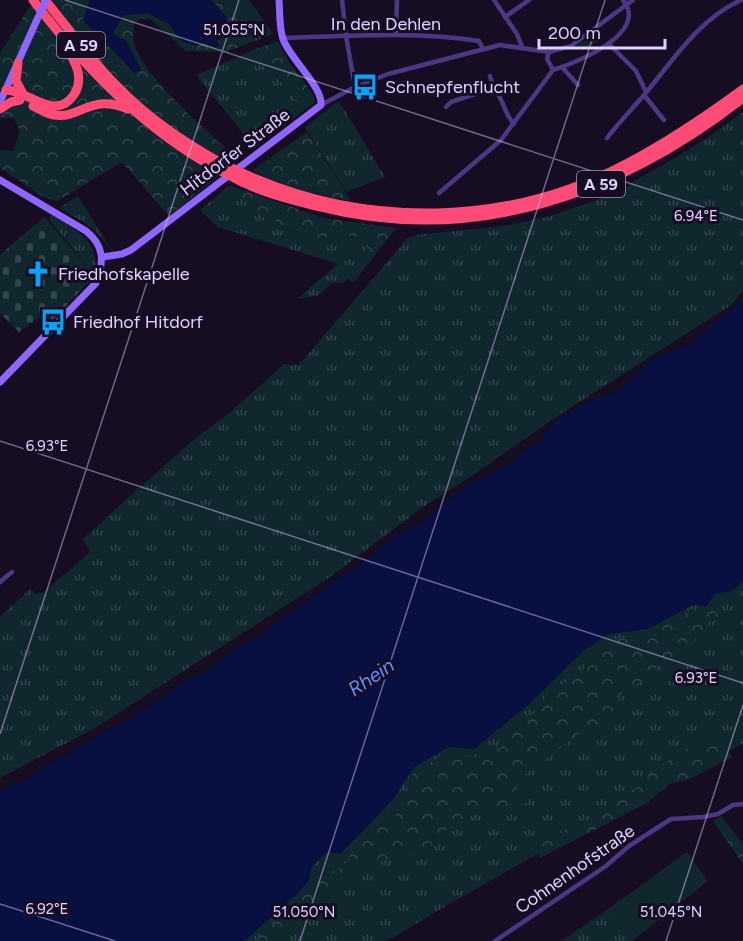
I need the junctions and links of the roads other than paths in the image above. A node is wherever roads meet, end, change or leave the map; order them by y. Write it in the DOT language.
graph roads {
  1 [pos="33,0"];
  2 [pos="46,0"];
  3 [pos="279,0"];
  4 [pos="342,0"];
  5 [pos="397,0"];
  6 [pos="494,0"];
  7 [pos="529,0"];
  8 [pos="633,0"];
  9 [pos="741,0"];
  10 [pos="625,2"];
  11 [pos="505,17"];
  12 [pos="58,33"];
  13 [pos="396,35"];
  14 [pos="346,36"];
  15 [pos="283,38"];
  16 [pos="609,44"];
  17 [pos="522,47"];
  18 [pos="483,49"];
  19 [pos="549,52"];
  20 [pos="18,63"];
  21 [pos="562,67"];
  22 [pos="553,70"];
  23 [pos="490,76"];
  24 [pos="578,85"];
  25 [pos="356,87"];
  26 [pos="493,88"];
  27 [pos="743,89"];
  28 [pos="6,90"];
  29 [pos="645,94"];
  30 [pos="21,97"];
  31 [pos="743,98"];
  32 [pos="0,102"];
  33 [pos="321,105"];
  34 [pos="446,107"];
  35 [pos="0,109"];
  36 [pos="133,111"];
  37 [pos="664,120"];
  38 [pos="514,124"];
  39 [pos="607,138"];
  40 [pos="218,166"];
  41 [pos="246,179"];
  42 [pos="0,180"];
  43 [pos="439,193"];
  44 [pos="103,257"];
  45 [pos="0,382"];
  46 [pos="12,572"];
  47 [pos="1,580"];
  48 [pos="743,804"];
  49 [pos="495,941"];
  1 -- 12 [label="highway, A 59"];
  2 -- 20 [label="street, bridge"];
  2 -- 40 [label="highway, A 59"];
  3 -- 15 [label="street"];
  4 -- 14 [label="street"];
  5 -- 13 [label="street"];
  6 -- 11 [label="street"];
  7 -- 11 [label="street"];
  8 -- 10 [label="street"];
  9 -- 29 [label="street"];
  10 -- 16 [label="street"];
  10 -- 19 [label="street"];
  11 -- 17 [label="street"];
  12 -- 30 [label="highway"];
  12 -- 36 [label="highway, A 59"];
  13 -- 14 [label="street, In den Dehlen"];
  13 -- 18 [label="street, In den Dehlen"];
  14 -- 15 [label="street, In den Dehlen"];
  14 -- 25 [label="street"];
  15 -- 33 [label="street"];
  16 -- 21 [label="street"];
  16 -- 29 [label="street"];
  17 -- 18 [label="street, Hitdorfer Straße"];
  17 -- 19 [label="street, Hitdorfer Straße"];
  18 -- 25 [label="street, Hitdorfer Straße"];
  19 -- 22 [label="street"];
  20 -- 28 [label="street"];
  20 -- 30 [label="highway"];
  21 -- 22 [label="street"];
  21 -- 24 [label="street"];
  22 -- 38 [label="street"];
  23 -- 26 [label="street"];
  25 -- 33 [label="street, Hitdorfer Straße"];
  26 -- 34 [label="street"];
  26 -- 38 [label="street"];
  27 -- 41 [label="highway, A 59"];
  28 -- 30 [label="highway"];
  28 -- 32 [label="street"];
  29 -- 37 [label="street"];
  29 -- 39 [label="street"];
  30 -- 35 [label="highway"];
  30 -- 36 [label="highway"];
  31 -- 41 [label="highway, A 59"];
  33 -- 44 [label="street, Hitdorfer Straße"];
  36 -- 40 [label="highway, A 59"];
  38 -- 43 [label="street"];
  40 -- 41 [label="highway, A 59, bridge"];
  42 -- 44 [label="street"];
  44 -- 45 [label="street"];
  46 -- 47 [label="street"];
  48 -- 49 [label="street, Cohnenhofstraße"];
}
